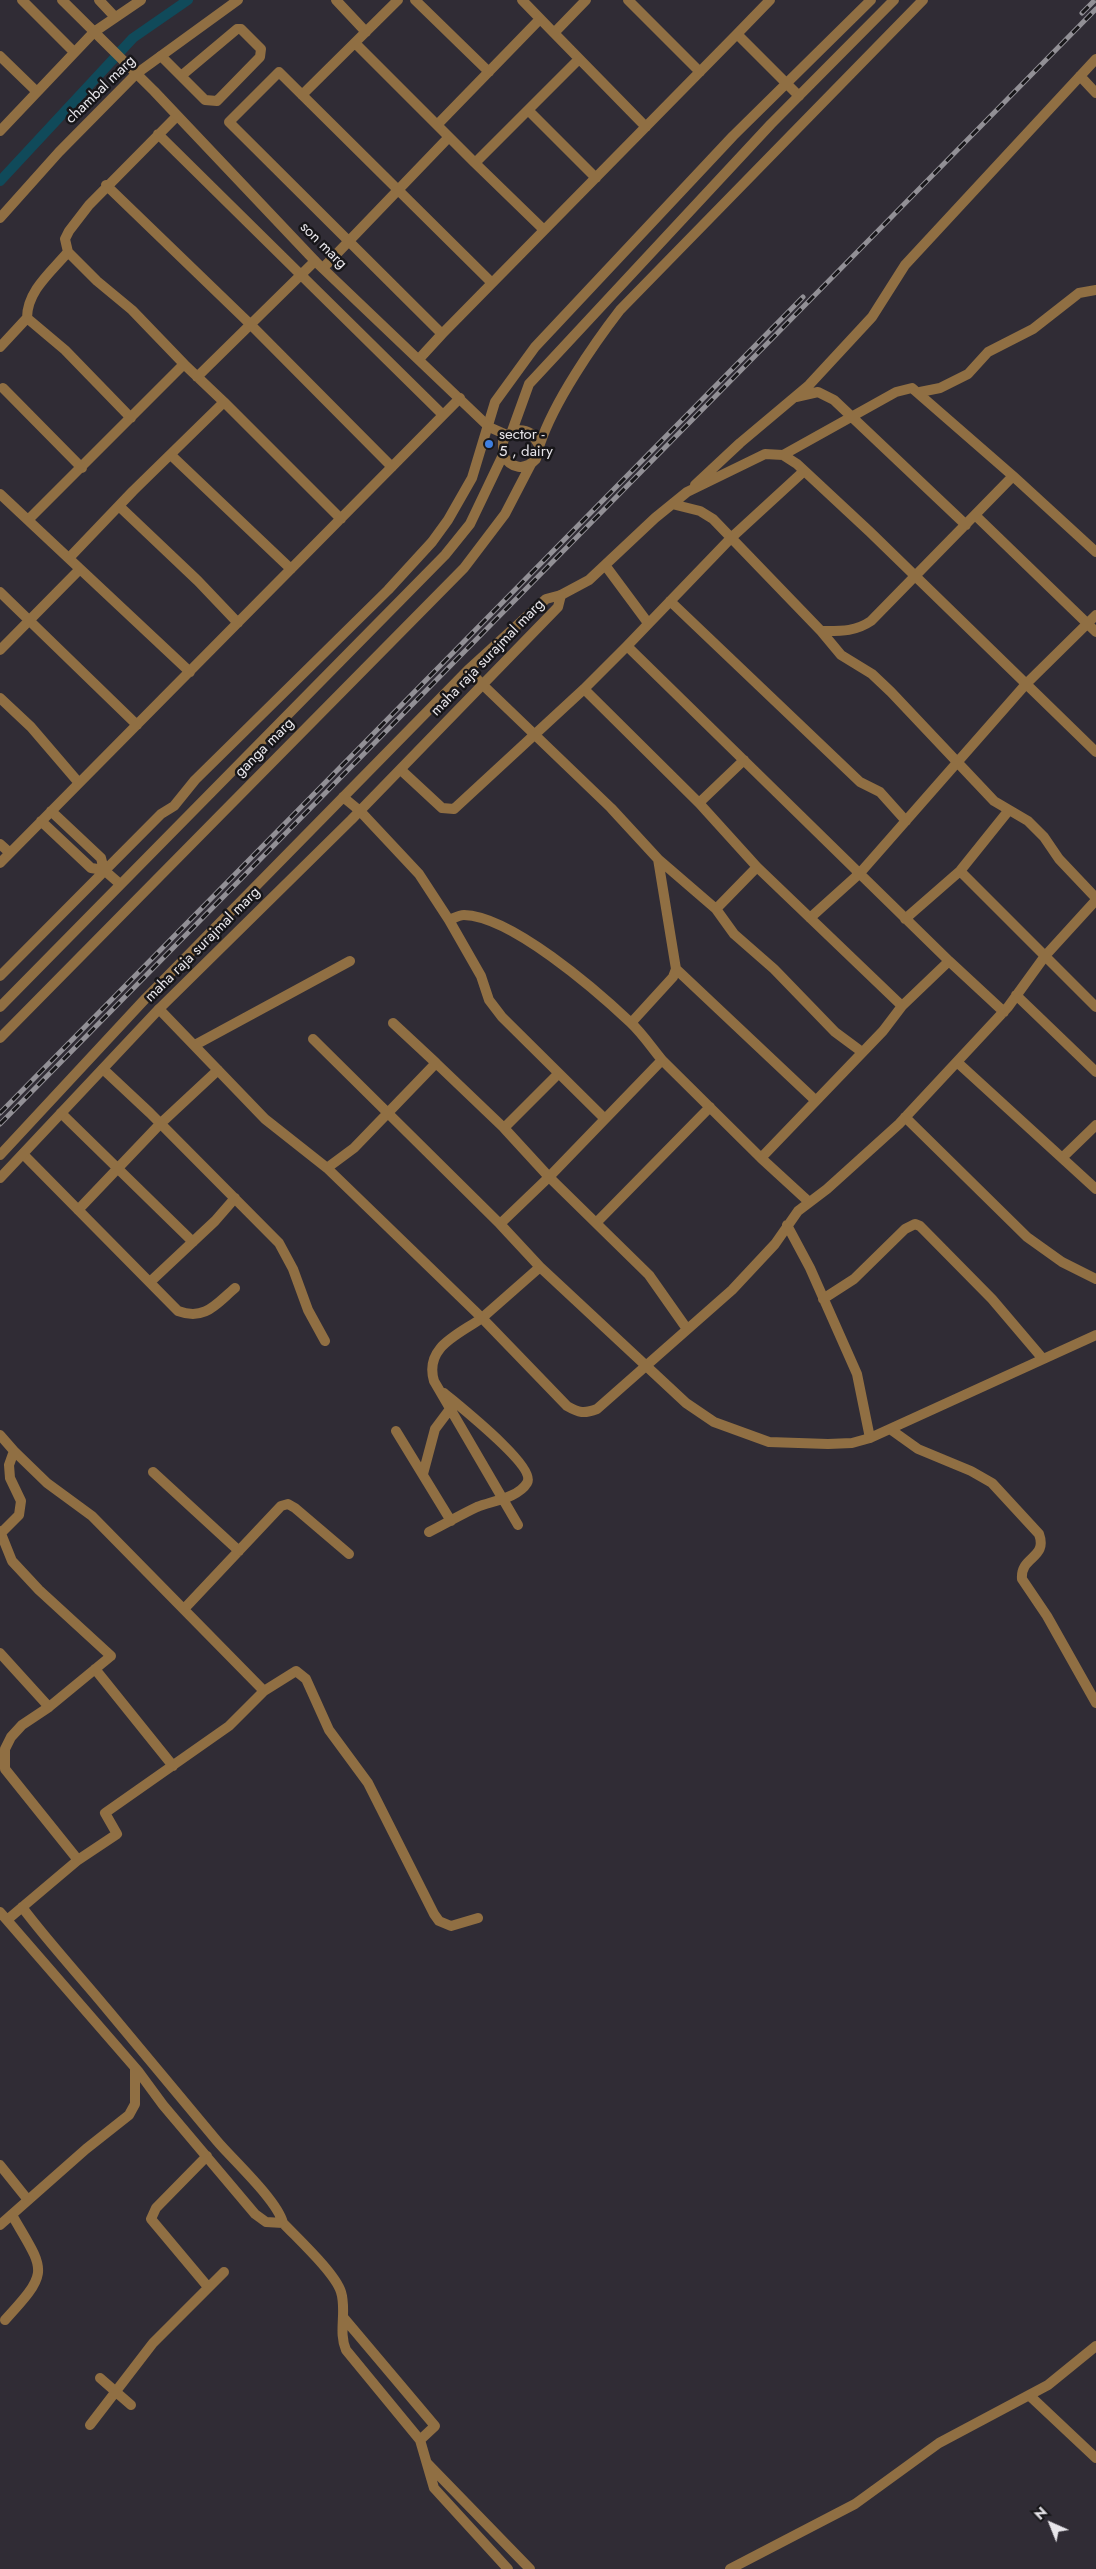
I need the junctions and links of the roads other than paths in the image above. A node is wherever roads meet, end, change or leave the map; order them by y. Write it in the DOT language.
graph roads {
  1 [pos="22,0"];
  2 [pos="62,0"];
  3 [pos="99,0"];
  4 [pos="141,0"];
  5 [pos="238,0"];
  6 [pos="336,0"];
  7 [pos="398,0"];
  8 [pos="415,0"];
  9 [pos="522,0"];
  10 [pos="586,0"];
  11 [pos="628,0"];
  12 [pos="770,0"];
  13 [pos="870,0"];
  14 [pos="894,0"];
  15 [pos="923,0"];
  16 [pos="115,17"];
  17 [pos="540,19"];
  18 [pos="366,32"];
  19 [pos="554,33"];
  20 [pos="737,34"];
  21 [pos="97,35"];
  22 [pos="355,43"];
  23 [pos="74,52"];
  24 [pos="0,56"];
  25 [pos="161,56"];
  26 [pos="580,59"];
  27 [pos="1096,59"];
  28 [pos="489,72"];
  29 [pos="700,72"];
  30 [pos="136,74"];
  31 [pos="181,76"];
  32 [pos="1080,76"];
  33 [pos="786,84"];
  34 [pos="36,92"];
  35 [pos="1096,93"];
  36 [pos="302,95"];
  37 [pos="799,96"];
  38 [pos="528,110"];
  39 [pos="176,117"];
  40 [pos="437,125"];
  41 [pos="646,127"];
  42 [pos="0,131"];
  43 [pos="158,134"];
  44 [pos="449,137"];
  45 [pos="475,162"];
  46 [pos="596,178"];
  47 [pos="106,185"];
  48 [pos="398,190"];
  49 [pos="0,218"];
  50 [pos="544,230"];
  51 [pos="348,241"];
  52 [pos="68,252"];
  53 [pos="319,264"];
  54 [pos="301,274"];
  55 [pos="492,283"];
  56 [pos="1096,290"];
  57 [pos="27,318"];
  58 [pos="250,324"];
  59 [pos="442,334"];
  60 [pos="0,347"];
  61 [pos="419,359"];
  62 [pos="184,364"];
  63 [pos="197,377"];
  64 [pos="1,388"];
  65 [pos="920,392"];
  66 [pos="796,397"];
  67 [pos="460,398"];
  68 [pos="224,402"];
  69 [pos="443,415"];
  70 [pos="852,417"];
  71 [pos="131,418"];
  72 [pos="489,427"];
  73 [pos="510,433"];
  74 [pos="539,445"];
  75 [pos="170,455"];
  76 [pos="503,455"];
  77 [pos="783,455"];
  78 [pos="532,464"];
  79 [pos="392,467"];
  80 [pos="82,468"];
  81 [pos="804,471"];
  82 [pos="1013,476"];
  83 [pos="687,492"];
  84 [pos="0,494"];
  85 [pos="672,504"];
  86 [pos="119,506"];
  87 [pos="975,515"];
  88 [pos="341,519"];
  89 [pos="28,520"];
  90 [pos="966,525"];
  91 [pos="731,538"];
  92 [pos="1096,552"];
  93 [pos="68,558"];
  94 [pos="606,565"];
  95 [pos="80,569"];
  96 [pos="291,569"];
  97 [pos="914,575"];
  98 [pos="0,592"];
  99 [pos="562,596"];
  100 [pos="670,601"];
  101 [pos="1096,615"];
  102 [pos="28,621"];
  103 [pos="238,623"];
  104 [pos="648,623"];
  105 [pos="1087,624"];
  106 [pos="821,631"];
  107 [pos="1096,632"];
  108 [pos="627,646"];
  109 [pos="0,650"];
  110 [pos="468,670"];
  111 [pos="190,672"];
  112 [pos="1026,684"];
  113 [pos="484,686"];
  114 [pos="584,689"];
  115 [pos="0,698"];
  116 [pos="136,725"];
  117 [pos="536,735"];
  118 [pos="1096,752"];
  119 [pos="744,760"];
  120 [pos="958,763"];
  121 [pos="401,770"];
  122 [pos="79,783"];
  123 [pos="343,797"];
  124 [pos="699,803"];
  125 [pos="1009,810"];
  126 [pos="51,811"];
  127 [pos="360,811"];
  128 [pos="41,821"];
  129 [pos="906,821"];
  130 [pos="0,844"];
  131 [pos="10,853"];
  132 [pos="658,859"];
  133 [pos="0,863"];
  134 [pos="757,867"];
  135 [pos="104,870"];
  136 [pos="960,871"];
  137 [pos="860,873"];
  138 [pos="120,884"];
  139 [pos="1094,905"];
  140 [pos="716,908"];
  141 [pos="810,918"];
  142 [pos="449,920"];
  143 [pos="905,920"];
  144 [pos="1045,956"];
  145 [pos="350,961"];
  146 [pos="950,961"];
  147 [pos="676,970"];
  148 [pos="0,976"];
  149 [pos="1016,995"];
  150 [pos="146,998"];
  151 [pos="902,1006"];
  152 [pos="0,1007"];
  153 [pos="1096,1007"];
  154 [pos="159,1009"];
  155 [pos="1004,1012"];
  156 [pos="392,1023"];
  157 [pos="631,1023"];
  158 [pos="0,1038"];
  159 [pos="314,1039"];
  160 [pos="195,1045"];
  161 [pos="862,1052"];
  162 [pos="662,1060"];
  163 [pos="957,1062"];
  164 [pos="436,1063"];
  165 [pos="103,1069"];
  166 [pos="218,1070"];
  167 [pos="1096,1072"];
  168 [pos="558,1074"];
  169 [pos="814,1100"];
  170 [pos="710,1108"];
  171 [pos="61,1113"];
  172 [pos="387,1113"];
  173 [pos="906,1117"];
  174 [pos="605,1119"];
  175 [pos="160,1124"];
  176 [pos="1096,1125"];
  177 [pos="504,1128"];
  178 [pos="23,1154"];
  179 [pos="0,1155"];
  180 [pos="761,1158"];
  181 [pos="1062,1158"];
  182 [pos="327,1168"];
  183 [pos="118,1169"];
  184 [pos="549,1177"];
  185 [pos="0,1178"];
  186 [pos="1096,1189"];
  187 [pos="235,1198"];
  188 [pos="808,1202"];
  189 [pos="78,1210"];
  190 [pos="596,1223"];
  191 [pos="500,1224"];
  192 [pos="787,1225"];
  193 [pos="193,1242"];
  194 [pos="540,1267"];
  195 [pos="1096,1279"];
  196 [pos="150,1282"];
  197 [pos="235,1288"];
  198 [pos="823,1299"];
  199 [pos="482,1318"];
  200 [pos="687,1329"];
  201 [pos="1096,1335"];
  202 [pos="325,1341"];
  203 [pos="1043,1359"];
  204 [pos="646,1364"];
  205 [pos="438,1387"];
  206 [pos="450,1409"];
  207 [pos="890,1429"];
  208 [pos="396,1431"];
  209 [pos="0,1435"];
  210 [pos="870,1438"];
  211 [pos="14,1451"];
  212 [pos="153,1472"];
  213 [pos="423,1474"];
  214 [pos="503,1499"];
  215 [pos="451,1520"];
  216 [pos="518,1525"];
  217 [pos="430,1532"];
  218 [pos="1,1533"];
  219 [pos="239,1551"];
  220 [pos="349,1554"];
  221 [pos="184,1609"];
  222 [pos="0,1653"];
  223 [pos="95,1669"];
  224 [pos="264,1691"];
  225 [pos="1096,1703"];
  226 [pos="49,1707"];
  227 [pos="173,1766"];
  228 [pos="78,1860"];
  229 [pos="22,1907"];
  230 [pos="3,1916"];
  231 [pos="478,1918"];
  232 [pos="135,2068"];
  233 [pos="207,2156"];
  234 [pos="0,2165"];
  235 [pos="28,2200"];
  236 [pos="12,2215"];
  237 [pos="283,2223"];
  238 [pos="0,2225"];
  239 [pos="224,2272"];
  240 [pos="208,2287"];
  241 [pos="344,2317"];
  242 [pos="2,2319"];
  243 [pos="1092,2349"];
  244 [pos="1096,2360"];
  245 [pos="100,2378"];
  246 [pos="115,2390"];
  247 [pos="1030,2396"];
  248 [pos="131,2405"];
  249 [pos="90,2425"];
  250 [pos="420,2440"];
  251 [pos="1096,2458"];
  252 [pos="427,2463"];
  253 [pos="508,2569"];
  254 [pos="530,2569"];
  255 [pos="730,2569"];
  1 -- 23 [label="street"];
  2 -- 21 [label="street, son marg"];
  3 -- 16 [label="street"];
  4 -- 16 [label="street"];
  5 -- 25 [label="street, chambal marg"];
  6 -- 18 [label="street"];
  7 -- 18 [label="street"];
  8 -- 28 [label="street"];
  9 -- 17 [label="street"];
  10 -- 19 [label="street"];
  11 -- 29 [label="street"];
  12 -- 20 [label="street"];
  13 -- 33 [label="street"];
  14 -- 37 [label="street"];
  15 -- 74 [label="street"];
  16 -- 21 [label="street"];
  17 -- 19 [label="street"];
  17 -- 28 [label="street"];
  18 -- 22 [label="street"];
  19 -- 26 [label="street"];
  20 -- 29 [label="street"];
  20 -- 33 [label="street"];
  21 -- 23 [label="street"];
  21 -- 30 [label="street, son marg"];
  22 -- 36 [label="street"];
  22 -- 40 [label="street"];
  23 -- 34 [label="street"];
  24 -- 34 [label="street"];
  25 -- 30 [label="street, chambal marg"];
  25 -- 31 [label="street"];
  26 -- 38 [label="street"];
  26 -- 41 [label="street"];
  27 -- 32 [label="street"];
  28 -- 40 [label="street"];
  29 -- 41 [label="street"];
  30 -- 39 [label="street, son marg"];
  30 -- 49 [label="street, chambal marg"];
  31 -- 31 [label="street"];
  32 -- 35 [label="street"];
  32 -- 66 [label="street"];
  33 -- 37 [label="street"];
  33 -- 72 [label="street"];
  34 -- 42 [label="street"];
  36 -- 48 [label="street"];
  36 -- 51 [label="street"];
  37 -- 73 [label="street"];
  38 -- 45 [label="street"];
  38 -- 46 [label="street"];
  39 -- 43 [label="street"];
  39 -- 53 [label="street, son marg"];
  40 -- 44 [label="street"];
  41 -- 46 [label="street"];
  43 -- 47 [label="street"];
  43 -- 54 [label="street"];
  44 -- 45 [label="street"];
  44 -- 48 [label="street"];
  45 -- 50 [label="street"];
  46 -- 50 [label="street"];
  47 -- 52 [label="street"];
  47 -- 58 [label="street"];
  48 -- 51 [label="street"];
  48 -- 55 [label="street"];
  50 -- 55 [label="street"];
  51 -- 53 [label="street"];
  51 -- 59 [label="street"];
  52 -- 57 [label="street"];
  52 -- 62 [label="street"];
  53 -- 54 [label="street"];
  53 -- 61 [label="street, son marg"];
  54 -- 58 [label="street"];
  54 -- 69 [label="street"];
  55 -- 59 [label="street"];
  56 -- 65 [label="street"];
  57 -- 60 [label="street"];
  57 -- 71 [label="street"];
  58 -- 63 [label="street"];
  58 -- 79 [label="street"];
  59 -- 61 [label="street"];
  61 -- 67 [label="street, son marg"];
  62 -- 63 [label="street"];
  62 -- 71 [label="street"];
  63 -- 68 [label="street"];
  64 -- 80 [label="street"];
  65 -- 70 [label="street"];
  65 -- 82 [label="street"];
  66 -- 70 [label="street"];
  66 -- 83 [label="street"];
  67 -- 69 [label="street"];
  67 -- 72 [label="street, son marg"];
  68 -- 75 [label="street"];
  68 -- 88 [label="street"];
  69 -- 79 [label="street"];
  70 -- 77 [label="street"];
  70 -- 90 [label="street"];
  71 -- 80 [label="street"];
  72 -- 73 [label="street, son marg"];
  72 -- 135 [label="street"];
  73 -- 74 [label="street"];
  73 -- 76 [label="street"];
  74 -- 78 [label="street"];
  75 -- 86 [label="street"];
  75 -- 96 [label="street"];
  76 -- 78 [label="street"];
  76 -- 138 [label="street, ganga marg"];
  77 -- 81 [label="street"];
  77 -- 83 [label="street"];
  78 -- 158 [label="street, ganga marg"];
  79 -- 88 [label="street"];
  80 -- 89 [label="street"];
  81 -- 91 [label="street"];
  81 -- 97 [label="street"];
  82 -- 87 [label="street"];
  82 -- 92 [label="street"];
  83 -- 85 [label="street"];
  84 -- 89 [label="street"];
  85 -- 91 [label="street"];
  85 -- 94 [label="street"];
  86 -- 93 [label="street"];
  86 -- 103 [label="street"];
  87 -- 90 [label="street"];
  87 -- 105 [label="street"];
  88 -- 96 [label="street"];
  89 -- 93 [label="street"];
  90 -- 97 [label="street"];
  91 -- 100 [label="street"];
  91 -- 106 [label="street"];
  93 -- 95 [label="street"];
  94 -- 99 [label="street"];
  94 -- 104 [label="street"];
  95 -- 102 [label="street"];
  95 -- 111 [label="street"];
  96 -- 103 [label="street"];
  97 -- 106 [label="street"];
  97 -- 112 [label="street"];
  98 -- 102 [label="street"];
  99 -- 110 [label="street, maha raja surajmal marg"];
  99 -- 113 [label="street, maha raja surajmal marg"];
  100 -- 104 [label="street"];
  100 -- 129 [label="street"];
  101 -- 105 [label="street"];
  102 -- 109 [label="street"];
  102 -- 116 [label="street"];
  103 -- 111 [label="street"];
  104 -- 108 [label="street"];
  105 -- 107 [label="street"];
  105 -- 112 [label="street"];
  106 -- 120 [label="street"];
  108 -- 114 [label="street"];
  108 -- 119 [label="street"];
  110 -- 113 [label="street"];
  110 -- 123 [label="street, maha raja surajmal marg"];
  111 -- 116 [label="street"];
  112 -- 118 [label="street"];
  112 -- 120 [label="street"];
  113 -- 117 [label="street"];
  113 -- 121 [label="street, maha raja surajmal marg"];
  114 -- 117 [label="street"];
  114 -- 124 [label="street"];
  115 -- 122 [label="street"];
  116 -- 122 [label="street"];
  117 -- 121 [label="street"];
  117 -- 132 [label="street"];
  119 -- 124 [label="street"];
  119 -- 137 [label="street"];
  120 -- 125 [label="street"];
  120 -- 129 [label="street"];
  121 -- 127 [label="street, maha raja surajmal marg"];
  122 -- 126 [label="street"];
  123 -- 127 [label="street"];
  123 -- 150 [label="street, maha raja surajmal marg"];
  124 -- 134 [label="street"];
  125 -- 136 [label="street"];
  125 -- 139 [label="street"];
  126 -- 128 [label="street"];
  126 -- 135 [label="street"];
  127 -- 142 [label="street"];
  127 -- 154 [label="street, maha raja surajmal marg"];
  128 -- 131 [label="street"];
  128 -- 135 [label="street"];
  129 -- 137 [label="street"];
  130 -- 131 [label="street"];
  131 -- 133 [label="street"];
  132 -- 140 [label="street"];
  132 -- 147 [label="street"];
  134 -- 140 [label="street"];
  134 -- 141 [label="street"];
  135 -- 138 [label="street"];
  135 -- 148 [label="street"];
  136 -- 143 [label="street"];
  136 -- 144 [label="street"];
  137 -- 141 [label="street"];
  137 -- 143 [label="street"];
  138 -- 152 [label="street, ganga marg"];
  139 -- 144 [label="street"];
  140 -- 161 [label="street"];
  141 -- 151 [label="street"];
  142 -- 157 [label="street"];
  142 -- 168 [label="street"];
  143 -- 146 [label="street"];
  144 -- 149 [label="street"];
  144 -- 153 [label="street"];
  145 -- 160 [label="street"];
  146 -- 151 [label="street"];
  146 -- 155 [label="street"];
  147 -- 157 [label="street"];
  147 -- 169 [label="street"];
  149 -- 155 [label="street"];
  149 -- 167 [label="street"];
  150 -- 154 [label="street"];
  150 -- 179 [label="street, maha raja surajmal marg"];
  151 -- 161 [label="street"];
  154 -- 160 [label="street"];
  154 -- 165 [label="street, maha raja surajmal marg"];
  155 -- 163 [label="street"];
  156 -- 164 [label="street"];
  157 -- 162 [label="street"];
  159 -- 172 [label="street"];
  160 -- 166 [label="street"];
  161 -- 169 [label="street"];
  162 -- 170 [label="street"];
  162 -- 174 [label="street"];
  163 -- 173 [label="street"];
  163 -- 181 [label="street"];
  164 -- 172 [label="street"];
  164 -- 177 [label="street"];
  165 -- 171 [label="street, maha raja surajmal marg"];
  165 -- 175 [label="street"];
  166 -- 175 [label="street"];
  166 -- 182 [label="street"];
  168 -- 174 [label="street"];
  168 -- 177 [label="street"];
  169 -- 180 [label="street"];
  170 -- 180 [label="street"];
  170 -- 190 [label="street"];
  171 -- 178 [label="street, maha raja surajmal marg"];
  171 -- 183 [label="street"];
  172 -- 182 [label="street"];
  172 -- 191 [label="street"];
  173 -- 188 [label="street"];
  173 -- 195 [label="street"];
  174 -- 184 [label="street"];
  175 -- 183 [label="street"];
  175 -- 187 [label="street"];
  176 -- 181 [label="street"];
  177 -- 184 [label="street"];
  178 -- 185 [label="street, maha raja surajmal marg"];
  178 -- 189 [label="street"];
  180 -- 188 [label="street"];
  181 -- 186 [label="street"];
  182 -- 199 [label="street"];
  183 -- 189 [label="street"];
  183 -- 193 [label="street"];
  184 -- 190 [label="street"];
  184 -- 191 [label="street"];
  187 -- 193 [label="street"];
  187 -- 202 [label="street"];
  188 -- 192 [label="street"];
  189 -- 196 [label="street"];
  190 -- 200 [label="street"];
  191 -- 194 [label="street"];
  192 -- 198 [label="street"];
  192 -- 200 [label="street"];
  193 -- 196 [label="street"];
  194 -- 199 [label="street"];
  194 -- 204 [label="street"];
  196 -- 197 [label="street"];
  198 -- 203 [label="street"];
  198 -- 210 [label="street"];
  199 -- 204 [label="street"];
  199 -- 205 [label="street"];
  200 -- 204 [label="street"];
  201 -- 203 [label="street"];
  203 -- 207 [label="street"];
  204 -- 210 [label="street"];
  205 -- 206 [label="street"];
  205 -- 214 [label="street"];
  206 -- 213 [label="street"];
  206 -- 214 [label="street"];
  207 -- 210 [label="street"];
  207 -- 225 [label="street"];
  208 -- 213 [label="street"];
  209 -- 211 [label="street"];
  211 -- 218 [label="street"];
  211 -- 221 [label="street"];
  212 -- 219 [label="street"];
  213 -- 215 [label="street"];
  214 -- 215 [label="street"];
  214 -- 216 [label="street"];
  215 -- 217 [label="street"];
  218 -- 223 [label="street"];
  219 -- 220 [label="street"];
  219 -- 221 [label="street"];
  221 -- 224 [label="street"];
  222 -- 226 [label="street"];
  223 -- 226 [label="street"];
  223 -- 227 [label="street"];
  224 -- 227 [label="street"];
  224 -- 231 [label="street"];
  226 -- 228 [label="street"];
  227 -- 228 [label="street"];
  228 -- 229 [label="street"];
  229 -- 230 [label="street"];
  229 -- 237 [label="street"];
  230 -- 232 [label="street"];
  232 -- 233 [label="street"];
  232 -- 235 [label="street"];
  233 -- 237 [label="street"];
  233 -- 240 [label="street"];
  234 -- 235 [label="street"];
  235 -- 236 [label="street"];
  236 -- 238 [label="street"];
  236 -- 242 [label="street"];
  237 -- 241 [label="street"];
  239 -- 240 [label="street"];
  240 -- 246 [label="street"];
  241 -- 250 [label="street"];
  241 -- 250 [label="street"];
  243 -- 244 [label="street"];
  243 -- 247 [label="street"];
  245 -- 246 [label="street"];
  246 -- 248 [label="street"];
  246 -- 249 [label="street"];
  247 -- 251 [label="street"];
  247 -- 255 [label="street"];
  250 -- 252 [label="street"];
  252 -- 253 [label="street"];
  252 -- 254 [label="street"];
}
